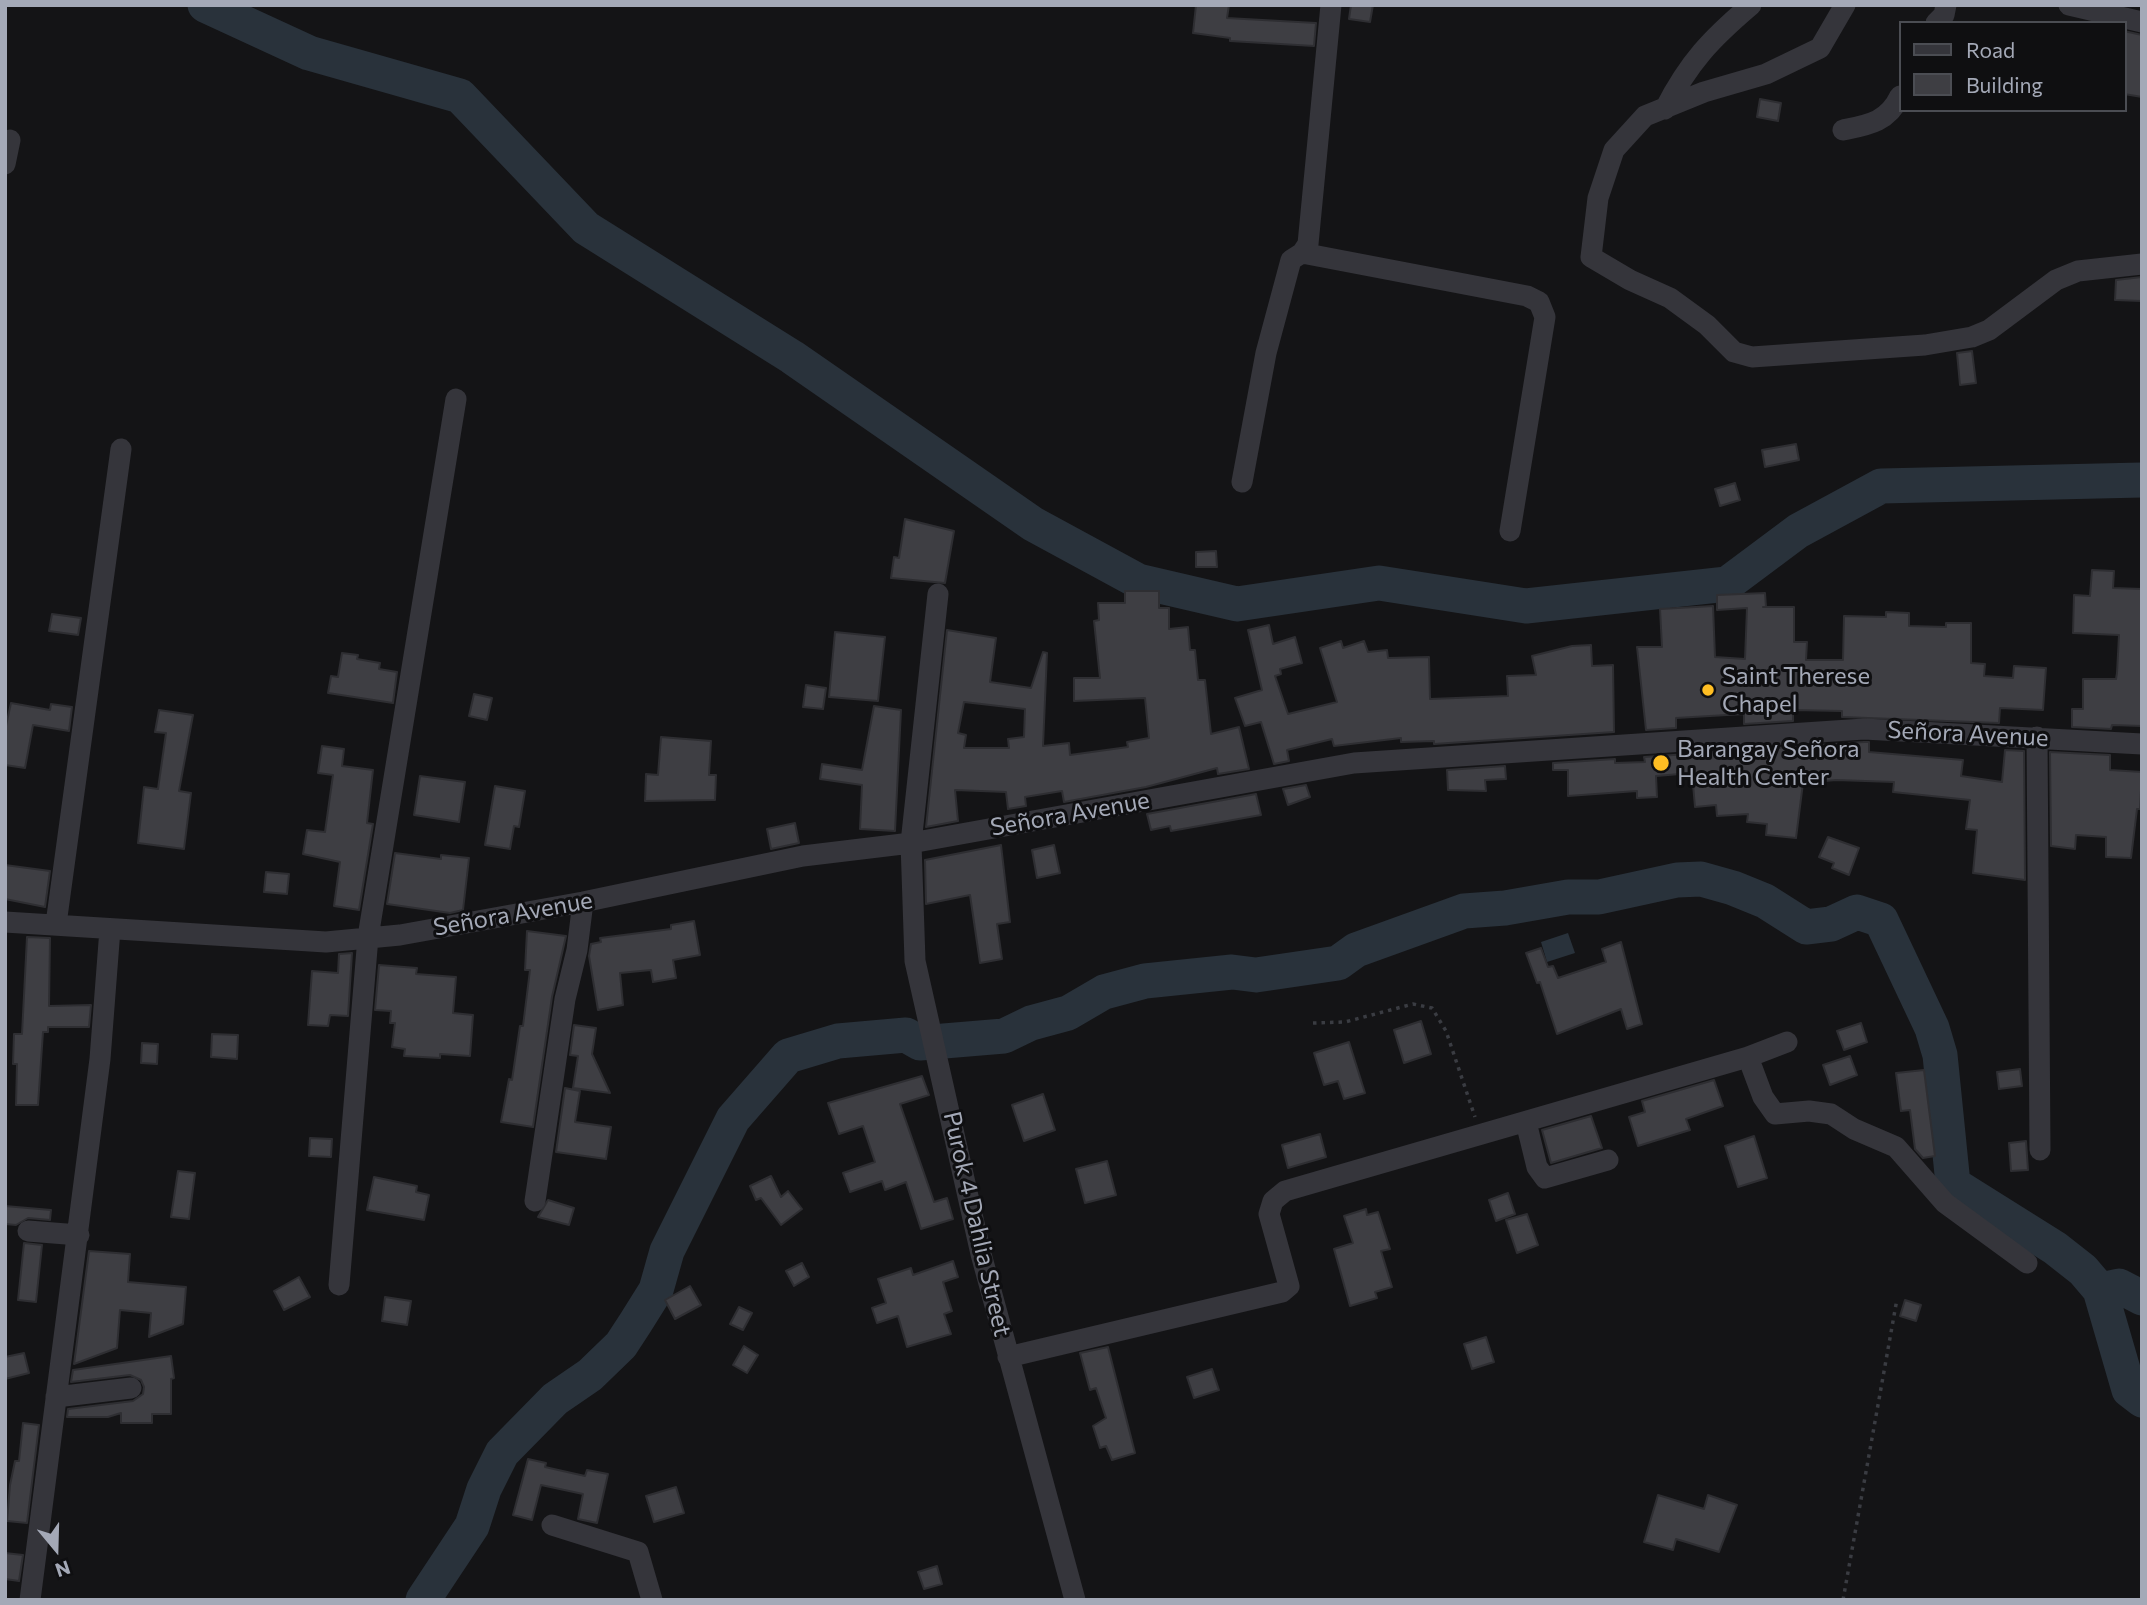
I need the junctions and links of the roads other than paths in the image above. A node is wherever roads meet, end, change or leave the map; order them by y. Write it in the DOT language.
graph roads {
  1 [pos="1331,5"];
  2 [pos="1751,5"];
  3 [pos="1845,5"];
  4 [pos="1946,5"];
  5 [pos="2069,5"];
  6 [pos="1938,21"];
  7 [pos="2142,22"];
  8 [pos="1898,100"];
  9 [pos="1665,109"];
  10 [pos="1843,130"];
  11 [pos="9,140"];
  12 [pos="5,164"];
  13 [pos="1302,253"];
  14 [pos="2142,264"];
  15 [pos="456,399"];
  16 [pos="121,449"];
  17 [pos="1242,482"];
  18 [pos="1510,531"];
  19 [pos="938,594"];
  20 [pos="2037,737"];
  21 [pos="2142,744"];
  22 [pos="911,843"];
  23 [pos="583,902"];
  24 [pos="5,922"];
  25 [pos="56,924"];
  26 [pos="110,929"];
  27 [pos="368,937"];
  28 [pos="1787,1042"];
  29 [pos="1748,1057"];
  30 [pos="1527,1122"];
  31 [pos="2040,1150"];
  32 [pos="1608,1160"];
  33 [pos="536,1201"];
  34 [pos="28,1231"];
  35 [pos="79,1235"];
  36 [pos="2026,1263"];
  37 [pos="339,1285"];
  38 [pos="1008,1357"];
  39 [pos="131,1388"];
  40 [pos="56,1397"];
  41 [pos="552,1525"];
  42 [pos="30,1600"];
  43 [pos="652,1600"];
  44 [pos="1075,1600"];
  1 -- 13 [label="street"];
  2 -- 9 [label="street"];
  3 -- 9 [label="street"];
  4 -- 6 [label="street"];
  5 -- 7 [label="street"];
  8 -- 10 [label="street"];
  9 -- 14 [label="street"];
  11 -- 12 [label="street"];
  13 -- 17 [label="street"];
  13 -- 18 [label="street"];
  15 -- 27 [label="street"];
  16 -- 25 [label="street"];
  19 -- 22 [label="street, Purok 4 Dahlia Street"];
  20 -- 21 [label="street, Señora Avenue"];
  20 -- 22 [label="street, Señora Avenue"];
  20 -- 31 [label="street"];
  22 -- 23 [label="street, Señora Avenue"];
  22 -- 38 [label="street, Purok 4 Dahlia Street"];
  23 -- 27 [label="street, Señora Avenue"];
  23 -- 33 [label="street"];
  24 -- 25 [label="street, Señora Avenue"];
  25 -- 26 [label="street, Señora Avenue"];
  26 -- 27 [label="street, Señora Avenue"];
  26 -- 35 [label="street"];
  27 -- 37 [label="street"];
  28 -- 29 [label="street"];
  29 -- 30 [label="street"];
  29 -- 36 [label="street"];
  30 -- 32 [label="street"];
  30 -- 38 [label="street"];
  34 -- 35 [label="street"];
  35 -- 40 [label="street"];
  38 -- 44 [label="street, Purok 4 Dahlia Street"];
  39 -- 40 [label="street"];
  40 -- 42 [label="street"];
  41 -- 43 [label="street"];
}
